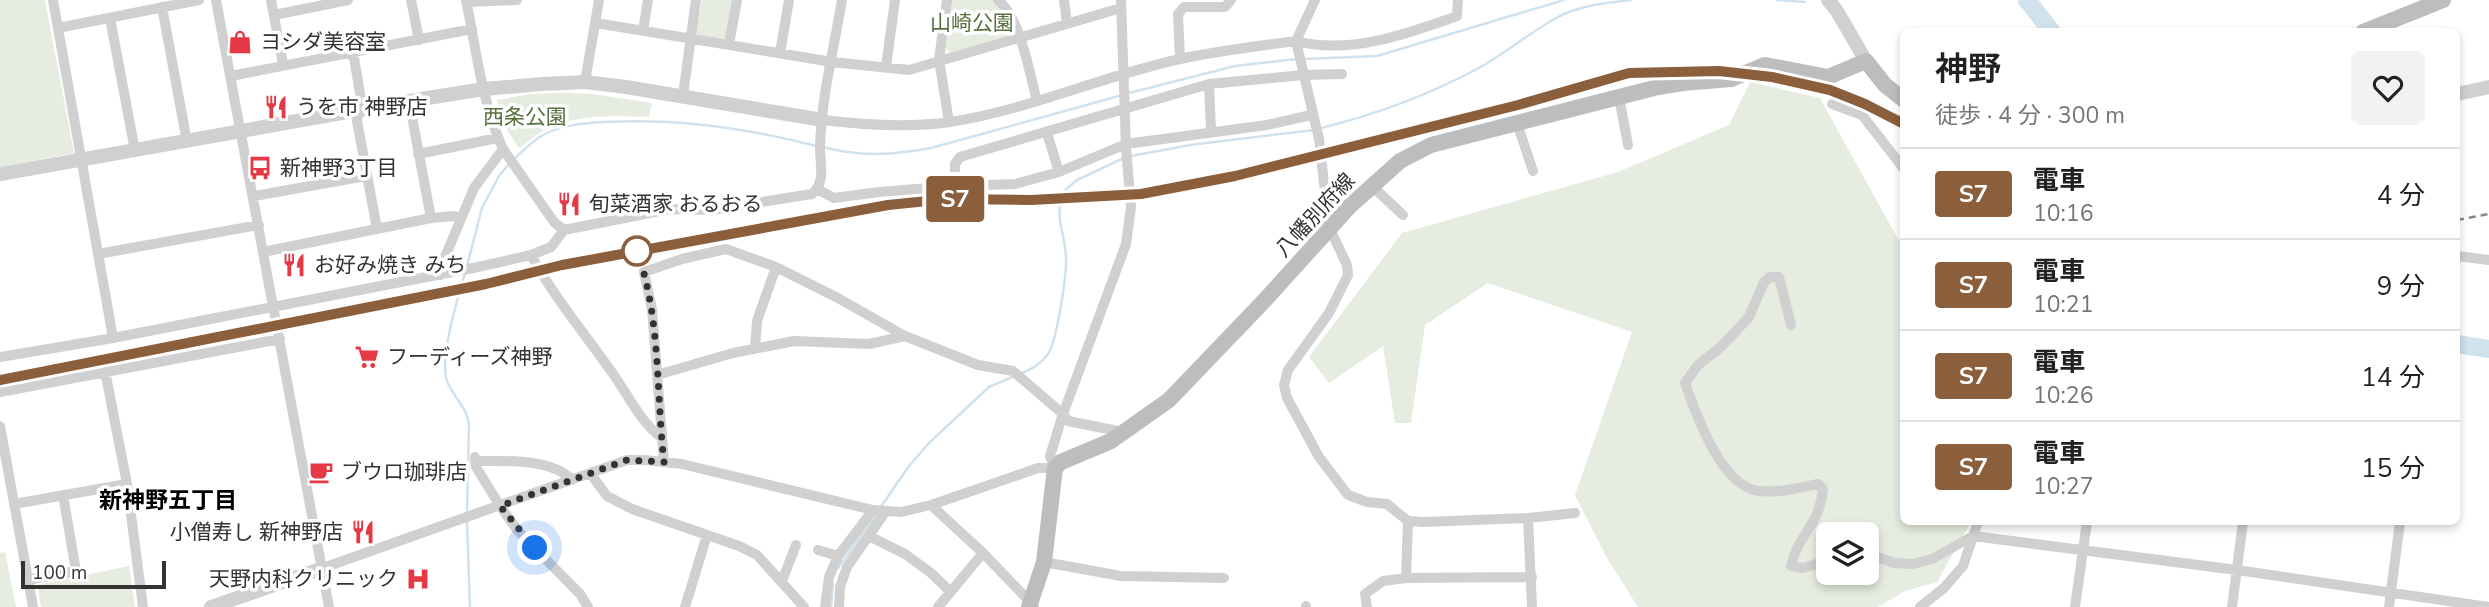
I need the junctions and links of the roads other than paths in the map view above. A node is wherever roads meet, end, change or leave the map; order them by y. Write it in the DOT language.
graph roads {
  1 [pos="53,0"];
  2 [pos="199,0"];
  3 [pos="216,0"];
  4 [pos="271,0"];
  5 [pos="348,0"];
  6 [pos="411,0"];
  7 [pos="517,0"];
  8 [pos="599,0"];
  9 [pos="648,0"];
  10 [pos="696,0"];
  11 [pos="737,0"];
  12 [pos="789,0"];
  13 [pos="842,0"];
  14 [pos="895,0"];
  15 [pos="947,0"];
  16 [pos="998,0"];
  17 [pos="1064,0"];
  18 [pos="1231,0"];
  19 [pos="1315,0"];
  20 [pos="1458,0"];
  21 [pos="1828,0"];
  22 [pos="2443,0"];
  23 [pos="466,1"];
  24 [pos="1121,4"];
  25 [pos="162,7"];
  26 [pos="274,15"];
  27 [pos="110,18"];
  28 [pos="596,23"];
  29 [pos="1067,23"];
  30 [pos="58,27"];
  31 [pos="2373,28"];
  32 [pos="472,29"];
  33 [pos="643,31"];
  34 [pos="1019,37"];
  35 [pos="690,39"];
  36 [pos="419,40"];
  37 [pos="729,44"];
  38 [pos="1296,44"];
  39 [pos="353,52"];
  40 [pos="780,53"];
  41 [pos="1180,59"];
  42 [pos="940,60"];
  43 [pos="1866,61"];
  44 [pos="832,62"];
  45 [pos="283,64"];
  46 [pos="886,67"];
  47 [pos="1342,74"];
  48 [pos="1124,75"];
  49 [pos="1303,75"];
  50 [pos="231,76"];
  51 [pos="585,82"];
  52 [pos="1209,84"];
  53 [pos="2489,87"];
  54 [pos="484,89"];
  55 [pos="683,95"];
  56 [pos="1619,97"];
  57 [pos="1900,97"];
  58 [pos="2460,97"];
  59 [pos="409,101"];
  60 [pos="1037,101"];
  61 [pos="1832,104"];
  62 [pos="359,110"];
  63 [pos="1124,110"];
  64 [pos="1311,115"];
  65 [pos="823,120"];
  66 [pos="949,122"];
  67 [pos="1517,123"];
  68 [pos="1212,131"];
  69 [pos="241,133"];
  70 [pos="1047,133"];
  71 [pos="498,138"];
  72 [pos="187,142"];
  73 [pos="1628,145"];
  74 [pos="1126,146"];
  75 [pos="503,149"];
  76 [pos="135,151"];
  77 [pos="418,154"];
  78 [pos="81,161"];
  79 [pos="1900,164"];
  80 [pos="1059,172"];
  81 [pos="1533,172"];
  82 [pos="0,174"];
  83 [pos="366,176"];
  84 [pos="955,186"];
  85 [pos="1372,186"];
  86 [pos="817,190"];
  87 [pos="254,196"];
  88 [pos="1403,215"];
  89 [pos="430,218"];
  90 [pos="460,218"];
  91 [pos="259,225"];
  92 [pos="1329,227"];
  93 [pos="377,229"];
  94 [pos="564,230"];
  95 [pos="263,252"];
  96 [pos="98,254"];
  97 [pos="531,255"];
  98 [pos="2460,256"];
  99 [pos="2489,260"];
  100 [pos="776,267"];
  101 [pos="441,275"];
  102 [pos="274,306"];
  103 [pos="1791,326"];
  104 [pos="905,337"];
  105 [pos="113,338"];
  106 [pos="280,339"];
  107 [pos="755,349"];
  108 [pos="0,357"];
  109 [pos="105,371"];
  110 [pos="657,375"];
  111 [pos="0,392"];
  112 [pos="1063,414"];
  113 [pos="0,426"];
  114 [pos="1123,432"];
  115 [pos="662,438"];
  116 [pos="664,462"];
  117 [pos="1055,468"];
  118 [pos="590,473"];
  119 [pos="572,480"];
  120 [pos="127,484"];
  121 [pos="63,495"];
  122 [pos="14,504"];
  123 [pos="932,505"];
  124 [pos="500,506"];
  125 [pos="873,510"];
  126 [pos="886,511"];
  127 [pos="1575,513"];
  128 [pos="1528,518"];
  129 [pos="1408,521"];
  130 [pos="1977,525"];
  131 [pos="2087,525"];
  132 [pos="2244,525"];
  133 [pos="2400,525"];
  134 [pos="707,535"];
  135 [pos="869,536"];
  136 [pos="1973,536"];
  137 [pos="796,545"];
  138 [pos="818,550"];
  139 [pos="2083,551"];
  140 [pos="983,553"];
  141 [pos="838,556"];
  142 [pos="1879,558"];
  143 [pos="1044,562"];
  144 [pos="1816,564"];
  145 [pos="323,568"];
  146 [pos="2237,570"];
  147 [pos="1532,577"];
  148 [pos="1224,578"];
  149 [pos="1406,578"];
  150 [pos="28,580"];
  151 [pos="782,581"];
  152 [pos="951,592"];
  153 [pos="2390,594"];
  154 [pos="1031,605"];
  155 [pos="33,607"];
  156 [pos="144,607"];
  157 [pos="211,607"];
  158 [pos="329,607"];
  159 [pos="588,607"];
  160 [pos="685,607"];
  161 [pos="804,607"];
  162 [pos="825,607"];
  163 [pos="839,607"];
  164 [pos="938,607"];
  165 [pos="1367,607"];
  166 [pos="1532,607"];
  167 [pos="1920,607"];
  168 [pos="2075,607"];
  169 [pos="2232,607"];
  170 [pos="2389,607"];
  171 [pos="2489,607"];
  1 -- 30 [label="street"];
  2 -- 25 [label="street"];
  3 -- 50 [label="street"];
  4 -- 26 [label="street"];
  5 -- 26 [label="street"];
  6 -- 36 [label="street"];
  7 -- 23 [label="street"];
  8 -- 28 [label="street"];
  9 -- 33 [label="street"];
  10 -- 35 [label="street"];
  11 -- 37 [label="street"];
  12 -- 40 [label="street"];
  13 -- 44 [label="street"];
  14 -- 46 [label="street"];
  15 -- 42 [label="street"];
  16 -- 34 [label="street"];
  17 -- 29 [label="street"];
  18 -- 41 [label="street"];
  19 -- 38 [label="street"];
  20 -- 38 [label="street"];
  21 -- 43 [label="street"];
  22 -- 31 [label="main road"];
  23 -- 32 [label="street"];
  24 -- 29 [label="street"];
  24 -- 48 [label="street"];
  25 -- 27 [label="street"];
  25 -- 72 [label="street"];
  26 -- 45 [label="street"];
  27 -- 30 [label="street"];
  27 -- 76 [label="street"];
  28 -- 33 [label="street"];
  28 -- 51 [label="street"];
  29 -- 34 [label="street"];
  30 -- 78 [label="street"];
  32 -- 36 [label="street"];
  32 -- 54 [label="street"];
  33 -- 35 [label="street"];
  34 -- 42 [label="street"];
  34 -- 60 [label="street"];
  35 -- 37 [label="street"];
  35 -- 55 [label="street"];
  36 -- 39 [label="street"];
  37 -- 40 [label="street"];
  38 -- 41 [label="street"];
  38 -- 49 [label="street"];
  39 -- 45 [label="street"];
  39 -- 62 [label="street"];
  40 -- 44 [label="street"];
  41 -- 48 [label="street"];
  42 -- 46 [label="street"];
  42 -- 66 [label="street"];
  43 -- 56 [label="main road, 八幡別府線"];
  43 -- 57 [label="main road"];
  44 -- 46 [label="street"];
  44 -- 65 [label="street"];
  45 -- 50 [label="street"];
  47 -- 49 [label="street"];
  48 -- 60 [label="street"];
  48 -- 63 [label="street"];
  49 -- 52 [label="street"];
  49 -- 64 [label="street"];
  50 -- 69 [label="street"];
  51 -- 54 [label="street"];
  51 -- 55 [label="street"];
  52 -- 63 [label="street"];
  52 -- 68 [label="street"];
  53 -- 58 [label="street"];
  54 -- 59 [label="street"];
  54 -- 71 [label="street"];
  55 -- 65 [label="street"];
  56 -- 67 [label="main road, 八幡別府線"];
  56 -- 73 [label="street"];
  59 -- 62 [label="street"];
  59 -- 77 [label="street"];
  60 -- 66 [label="street"];
  61 -- 79 [label="street"];
  62 -- 69 [label="street"];
  62 -- 83 [label="street"];
  63 -- 70 [label="street"];
  63 -- 74 [label="street"];
  64 -- 68 [label="street"];
  64 -- 92 [label="street"];
  65 -- 66 [label="street"];
  65 -- 86 [label="street"];
  67 -- 81 [label="street"];
  67 -- 85 [label="main road, 八幡別府線"];
  68 -- 74 [label="street"];
  69 -- 72 [label="street"];
  69 -- 87 [label="street"];
  70 -- 80 [label="street"];
  70 -- 84 [label="street"];
  71 -- 75 [label="street"];
  71 -- 77 [label="street"];
  72 -- 76 [label="street"];
  74 -- 80 [label="street"];
  74 -- 112 [label="street"];
  75 -- 90 [label="street"];
  75 -- 94 [label="street"];
  76 -- 78 [label="street"];
  77 -- 89 [label="street"];
  78 -- 82 [label="street"];
  78 -- 96 [label="street"];
  80 -- 84 [label="street"];
  83 -- 87 [label="street"];
  83 -- 93 [label="street"];
  84 -- 86 [label="street"];
  85 -- 88 [label="street"];
  85 -- 92 [label="main road, 八幡別府線"];
  86 -- 94 [label="street"];
  87 -- 91 [label="street"];
  89 -- 90 [label="street"];
  89 -- 93 [label="street"];
  90 -- 101 [label="street"];
  91 -- 95 [label="street"];
  91 -- 96 [label="street"];
  92 -- 114 [label="main road, 八幡別府線"];
  92 -- 129 [label="street"];
  93 -- 95 [label="street"];
  94 -- 97 [label="street"];
  95 -- 102 [label="street"];
  96 -- 105 [label="street"];
  97 -- 101 [label="street"];
  97 -- 115 [label="street"];
  98 -- 99 [label="street"];
  100 -- 104 [label="street"];
  100 -- 107 [label="street"];
  100 -- 110 [label="street"];
  101 -- 102 [label="street"];
  102 -- 105 [label="street"];
  102 -- 106 [label="street"];
  103 -- 144 [label="street"];
  104 -- 107 [label="street"];
  104 -- 112 [label="street"];
  105 -- 108 [label="street"];
  106 -- 109 [label="street"];
  106 -- 145 [label="street"];
  107 -- 110 [label="street"];
  109 -- 111 [label="street"];
  109 -- 120 [label="street"];
  110 -- 115 [label="street"];
  112 -- 114 [label="street"];
  112 -- 117 [label="street"];
  113 -- 122 [label="street"];
  114 -- 117 [label="main road, 八幡別府線"];
  115 -- 116 [label="street"];
  116 -- 118 [label="street"];
  116 -- 125 [label="street"];
  117 -- 123 [label="street"];
  117 -- 143 [label="main road"];
  118 -- 119 [label="street"];
  118 -- 134 [label="street"];
  119 -- 124 [label="street"];
  119 -- 124 [label="street"];
  120 -- 121 [label="street"];
  120 -- 156 [label="street"];
  121 -- 122 [label="street"];
  121 -- 150 [label="street"];
  122 -- 150 [label="street"];
  123 -- 126 [label="street"];
  123 -- 140 [label="street"];
  124 -- 145 [label="street"];
  124 -- 159 [label="street"];
  125 -- 126 [label="street"];
  125 -- 141 [label="street"];
  126 -- 135 [label="street"];
  127 -- 128 [label="street"];
  128 -- 129 [label="street"];
  128 -- 147 [label="street"];
  129 -- 149 [label="street"];
  130 -- 136 [label="street"];
  131 -- 139 [label="street"];
  132 -- 146 [label="street"];
  133 -- 153 [label="street"];
  134 -- 151 [label="street"];
  134 -- 160 [label="street"];
  135 -- 152 [label="street"];
  135 -- 163 [label="street"];
  136 -- 139 [label="street"];
  136 -- 142 [label="street"];
  136 -- 167 [label="street"];
  137 -- 151 [label="street"];
  138 -- 141 [label="street"];
  139 -- 146 [label="street"];
  139 -- 168 [label="street"];
  140 -- 152 [label="street"];
  140 -- 154 [label="street"];
  141 -- 162 [label="street"];
  143 -- 148 [label="street"];
  143 -- 154 [label="main road"];
  145 -- 157 [label="street"];
  145 -- 158 [label="street"];
  146 -- 153 [label="street"];
  146 -- 169 [label="street"];
  147 -- 149 [label="street"];
  147 -- 166 [label="street"];
  149 -- 165 [label="street"];
  150 -- 155 [label="street"];
  151 -- 161 [label="street"];
  152 -- 164 [label="street"];
  153 -- 170 [label="street"];
  153 -- 171 [label="street"];
}
